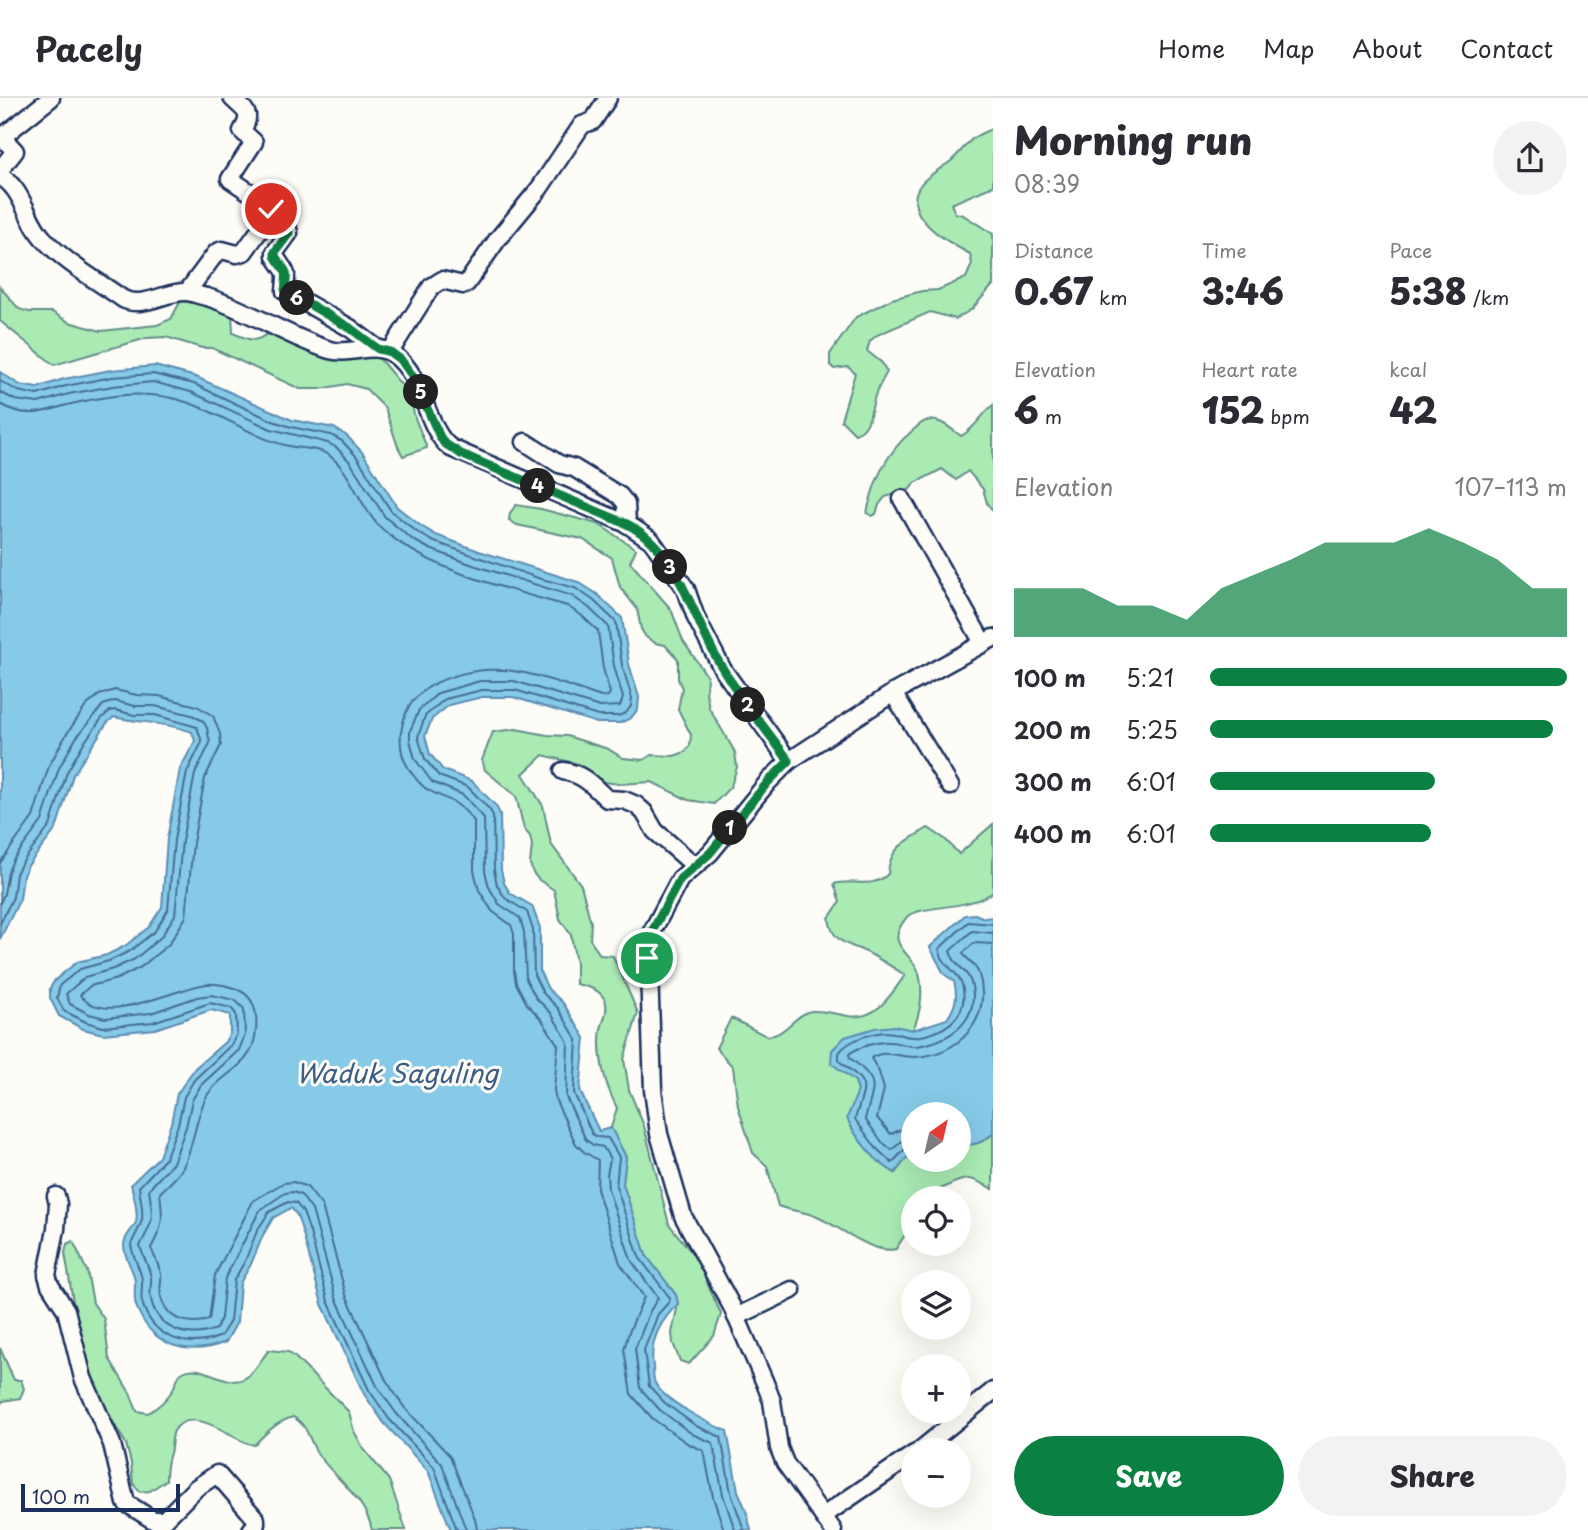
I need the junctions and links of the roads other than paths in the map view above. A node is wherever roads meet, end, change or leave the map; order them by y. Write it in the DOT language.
graph roads {
  1 [pos="51,98"];
  2 [pos="232,98"];
  3 [pos="608,98"];
  4 [pos="1,136"];
  5 [pos="0,170"];
  6 [pos="0,176"];
  7 [pos="269,217"];
  8 [pos="187,292"];
  9 [pos="384,350"];
  10 [pos="526,442"];
  11 [pos="902,499"];
  12 [pos="627,524"];
  13 [pos="988,640"];
  14 [pos="893,693"];
  15 [pos="789,761"];
  16 [pos="563,771"];
  17 [pos="950,786"];
  18 [pos="694,865"];
  19 [pos="56,1196"];
  20 [pos="792,1290"];
  21 [pos="736,1317"];
  22 [pos="993,1391"];
  23 [pos="935,1438"];
  24 [pos="901,1464"];
  25 [pos="828,1523"];
  26 [pos="251,1530"];
  1 -- 4 [label="street"];
  2 -- 7 [label="street"];
  3 -- 9 [label="street"];
  4 -- 5 [label="street"];
  6 -- 8 [label="street"];
  7 -- 8 [label="street"];
  7 -- 9 [label="street"];
  8 -- 9 [label="street"];
  9 -- 12 [label="street"];
  10 -- 12 [label="street"];
  11 -- 13 [label="street"];
  12 -- 15 [label="street"];
  13 -- 14 [label="street"];
  14 -- 15 [label="street"];
  14 -- 17 [label="street"];
  15 -- 18 [label="street"];
  16 -- 18 [label="street"];
  18 -- 21 [label="street"];
  19 -- 26 [label="street"];
  20 -- 21 [label="street"];
  21 -- 25 [label="street"];
  22 -- 23 [label="street"];
  24 -- 25 [label="street"];
}
